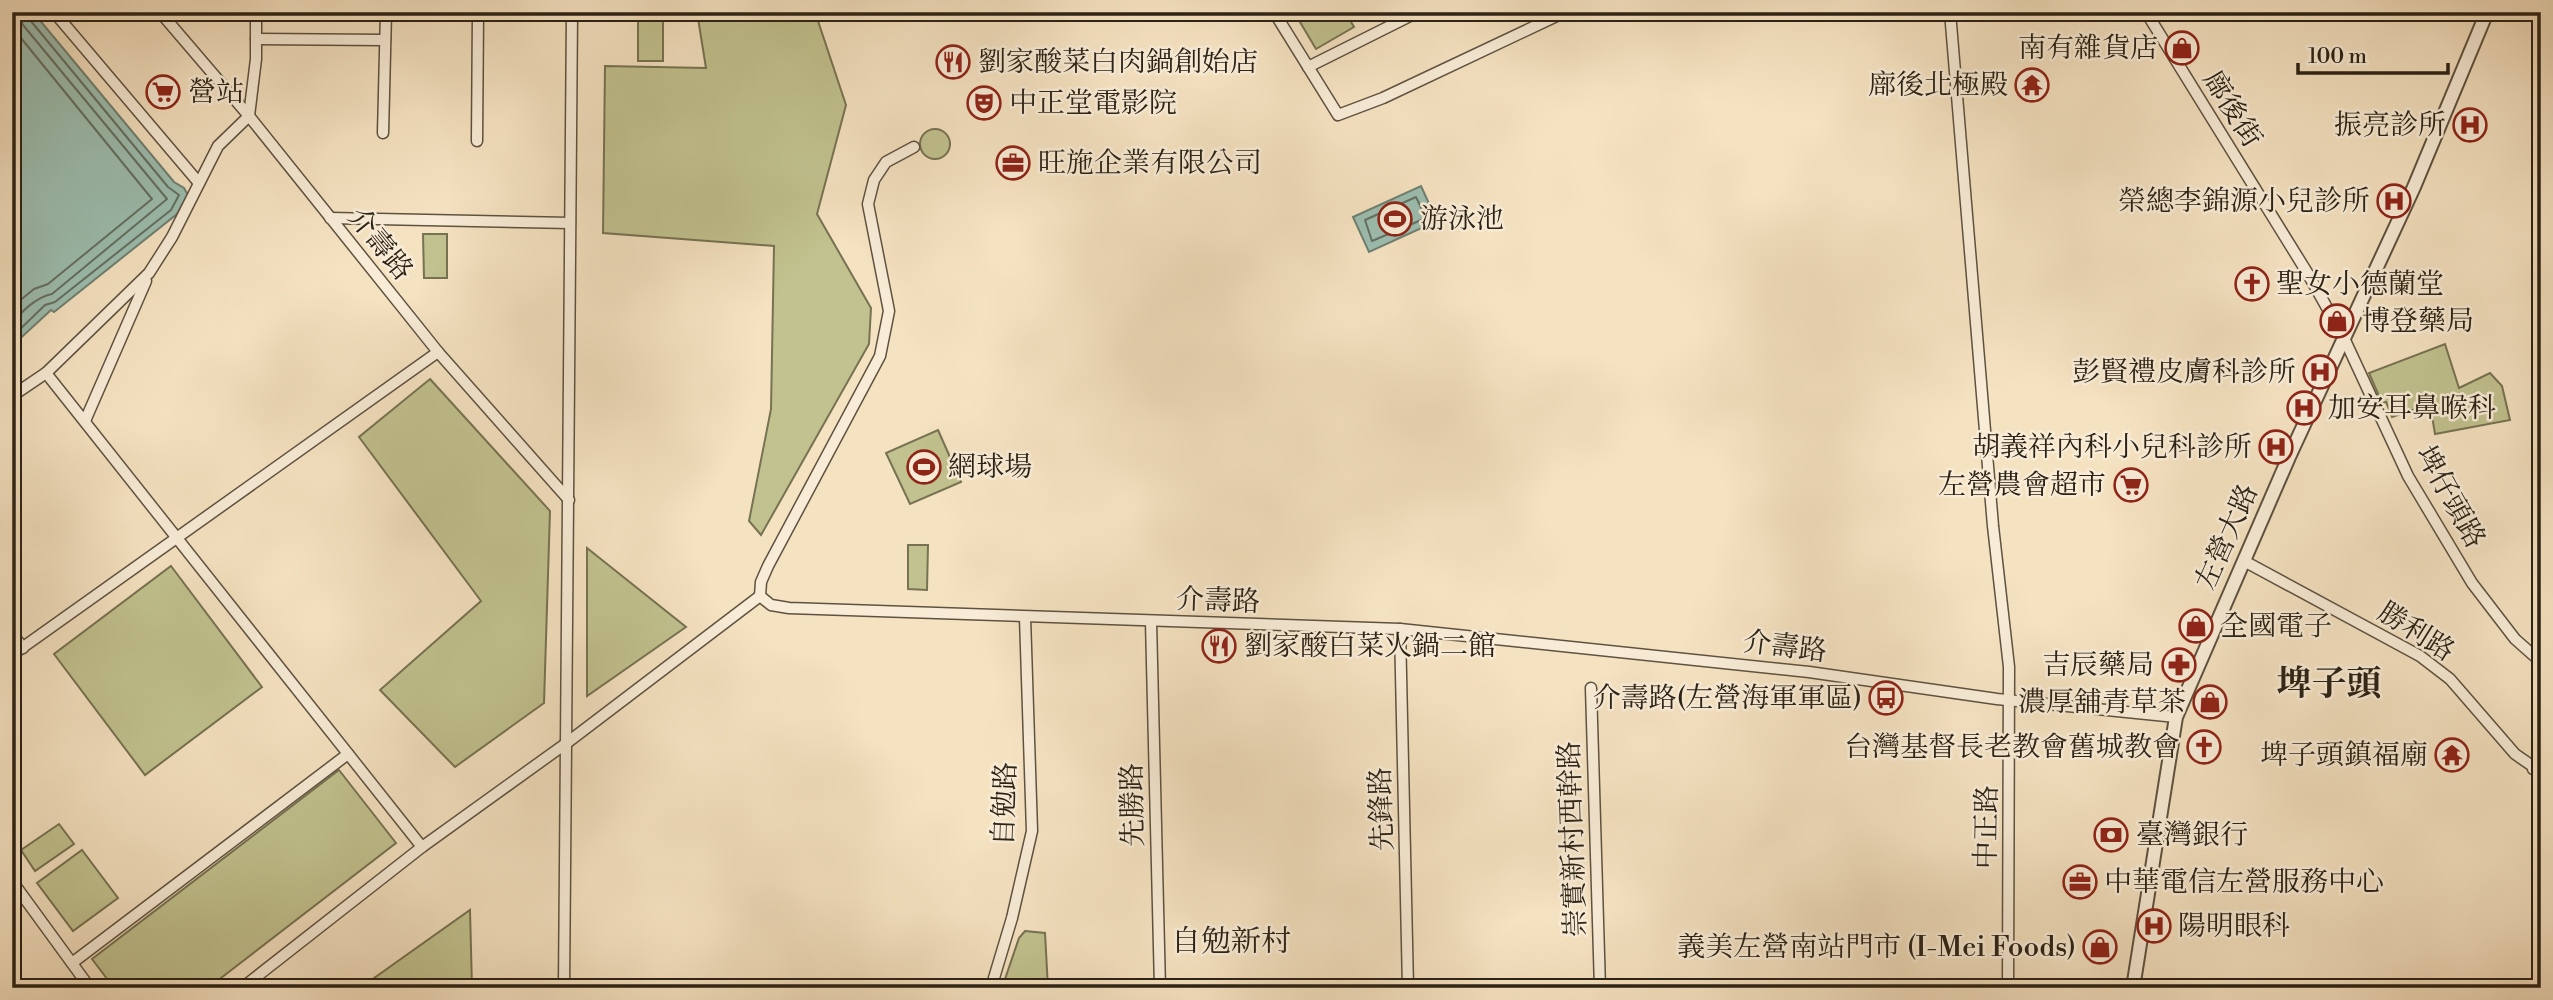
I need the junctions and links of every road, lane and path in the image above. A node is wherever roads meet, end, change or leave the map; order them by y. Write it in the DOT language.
graph roads {
  1 [pos="54,12"];
  2 [pos="160,12"];
  3 [pos="256,12"];
  4 [pos="386,12"];
  5 [pos="478,12"];
  6 [pos="572,12"];
  7 [pos="1274,12"];
  8 [pos="1565,12"];
  9 [pos="1950,12"];
  10 [pos="2146,12"];
  11 [pos="1416,13"];
  12 [pos="2483,14"];
  13 [pos="256,39"];
  14 [pos="385,40"];
  15 [pos="1308,67"];
  16 [pos="248,116"];
  17 [pos="383,133"];
  18 [pos="477,141"];
  19 [pos="914,147"];
  20 [pos="199,183"];
  21 [pos="330,218"];
  22 [pos="570,223"];
  23 [pos="149,273"];
  24 [pos="2344,338"];
  25 [pos="438,352"];
  26 [pos="46,373"];
  27 [pos="12,396"];
  28 [pos="85,421"];
  29 [pos="569,500"];
  30 [pos="175,539"];
  31 [pos="2244,561"];
  32 [pos="760,596"];
  33 [pos="1025,617"];
  34 [pos="1151,622"];
  35 [pos="1400,629"];
  36 [pos="12,633"];
  37 [pos="23,648"];
  38 [pos="12,655"];
  39 [pos="2541,662"];
  40 [pos="1591,688"];
  41 [pos="2011,700"];
  42 [pos="2176,717"];
  43 [pos="568,742"];
  44 [pos="348,754"];
  45 [pos="2541,756"];
  46 [pos="2537,770"];
  47 [pos="422,847"];
  48 [pos="12,881"];
  49 [pos="72,963"];
  50 [pos="90,988"];
  51 [pos="242,988"];
  52 [pos="564,988"];
  53 [pos="991,988"];
  54 [pos="1160,988"];
  55 [pos="1408,988"];
  56 [pos="1600,988"];
  57 [pos="2008,988"];
  58 [pos="2133,988"];
  1 -- 20 [label="street"];
  2 -- 16 [label="street, 介壽路"];
  3 -- 13 [label="street"];
  4 -- 14 [label="street"];
  5 -- 18 [label="street"];
  6 -- 22 [label="street"];
  7 -- 15 [label="street"];
  8 -- 15 [label="street"];
  9 -- 41 [label="street, 中正路"];
  10 -- 24 [label="street, 廍後街"];
  11 -- 15 [label="street"];
  12 -- 24 [label="street, 左營大路"];
  13 -- 14 [label="street"];
  13 -- 16 [label="street"];
  14 -- 17 [label="street"];
  16 -- 20 [label="street"];
  16 -- 21 [label="street, 介壽路"];
  19 -- 32 [label="street"];
  20 -- 23 [label="street"];
  21 -- 22 [label="street"];
  21 -- 25 [label="street, 介壽路"];
  22 -- 29 [label="street"];
  23 -- 26 [label="street"];
  23 -- 28 [label="street"];
  24 -- 31 [label="street, 左營大路"];
  24 -- 39 [label="street, 埤仔頭路"];
  25 -- 29 [label="street, 介壽路"];
  25 -- 30 [label="street"];
  26 -- 27 [label="street"];
  26 -- 28 [label="street"];
  28 -- 30 [label="street"];
  29 -- 43 [label="street"];
  30 -- 37 [label="street"];
  30 -- 44 [label="street"];
  31 -- 42 [label="street, 左營大路"];
  31 -- 46 [label="street, 勝利路"];
  32 -- 33 [label="street, 介壽路"];
  32 -- 43 [label="street"];
  33 -- 34 [label="street, 介壽路"];
  33 -- 53 [label="street, 自勉路"];
  34 -- 35 [label="street, 介壽路"];
  34 -- 54 [label="street, 先勝路"];
  35 -- 41 [label="street, 介壽路"];
  35 -- 55 [label="street, 先鋒路"];
  36 -- 37 [label="street"];
  37 -- 38 [label="street"];
  40 -- 56 [label="street, 崇實新村西幹路"];
  41 -- 42 [label="street, 介壽路"];
  41 -- 57 [label="street, 中正路"];
  42 -- 58 [label="street, 左營大路"];
  43 -- 47 [label="street"];
  43 -- 52 [label="street"];
  44 -- 47 [label="street"];
  44 -- 49 [label="street"];
  45 -- 46 [label="street"];
  47 -- 51 [label="street"];
  48 -- 49 [label="street"];
  49 -- 50 [label="street"];
}
